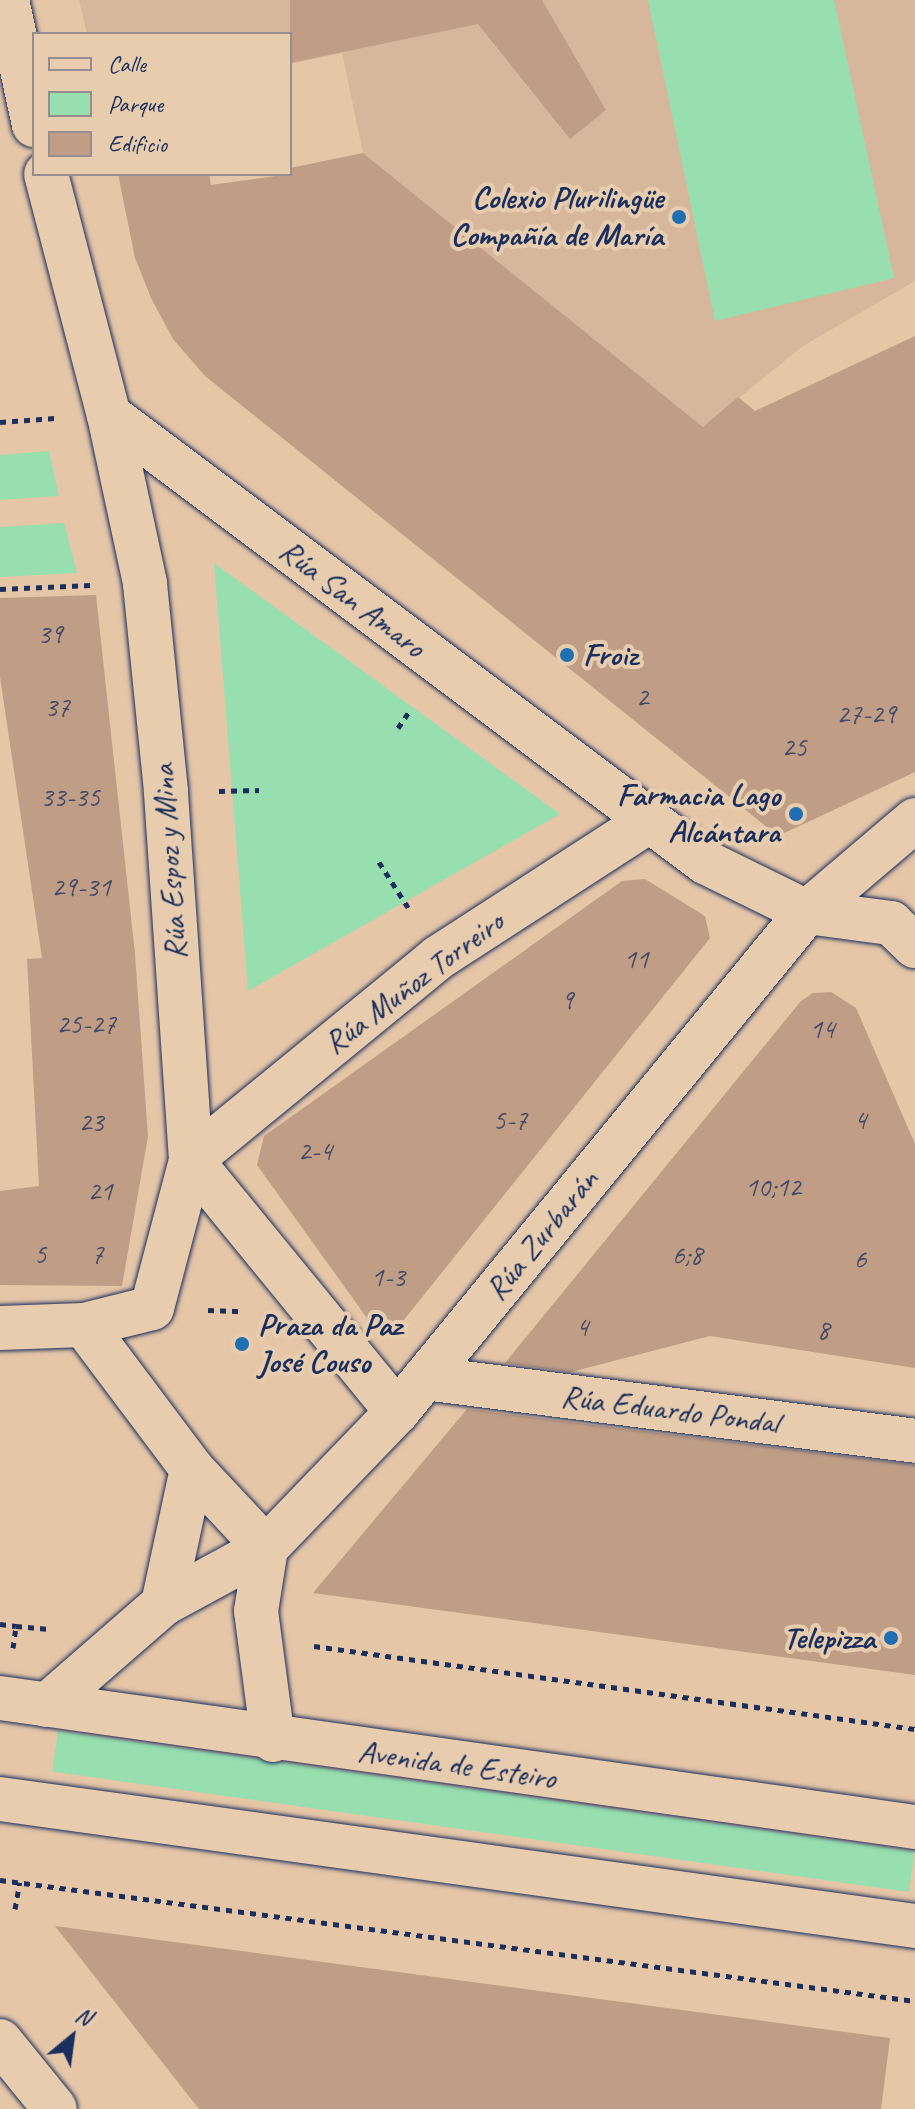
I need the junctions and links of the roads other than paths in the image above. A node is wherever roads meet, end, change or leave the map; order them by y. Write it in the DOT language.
graph roads {
  1 [pos="7,0"];
  2 [pos="32,116"];
  3 [pos="47,176"];
  4 [pos="109,415"];
  5 [pos="915,820"];
  6 [pos="648,822"];
  7 [pos="807,912"];
  8 [pos="915,946"];
  9 [pos="191,1160"];
  10 [pos="84,1325"];
  11 [pos="0,1328"];
  12 [pos="425,1378"];
  13 [pos="397,1412"];
  14 [pos="915,1441"];
  15 [pos="192,1469"];
  16 [pos="266,1548"];
  17 [pos="163,1604"];
  18 [pos="0,1698"];
  19 [pos="47,1705"];
  20 [pos="273,1740"];
  21 [pos="0,1799"];
  22 [pos="915,1827"];
  23 [pos="915,1926"];
  24 [pos="0,2041"];
  25 [pos="55,2109"];
  1 -- 2 [label="street"];
  3 -- 4 [label="street"];
  4 -- 6 [label="street, Rúa San Amaro"];
  4 -- 9 [label="street, Rúa Espoz y Mina"];
  5 -- 7 [label="street, Rúa Zurbarán"];
  6 -- 7 [label="street, Rúa San Amaro"];
  6 -- 9 [label="street, Rúa Muñoz Torreiro"];
  7 -- 8 [label="street, Rúa San Amaro"];
  7 -- 12 [label="street, Rúa Zurbarán"];
  9 -- 10 [label="street, Rúa Espoz y Mina"];
  9 -- 13 [label="street"];
  10 -- 11 [label="street"];
  10 -- 15 [label="street"];
  12 -- 13 [label="street, Rúa Zurbarán"];
  12 -- 14 [label="street, Rúa Eduardo Pondal"];
  13 -- 16 [label="street, Rúa Zurbarán"];
  15 -- 16 [label="street"];
  15 -- 17 [label="street"];
  16 -- 17 [label="street, Rúa Zurbarán"];
  16 -- 20 [label="street"];
  17 -- 19 [label="street, Rúa Zurbarán"];
  18 -- 19 [label="street, Avenida de Esteiro"];
  19 -- 20 [label="street, Avenida de Esteiro"];
  20 -- 22 [label="street, Avenida de Esteiro"];
  21 -- 23 [label="street"];
  24 -- 25 [label="street"];
}
